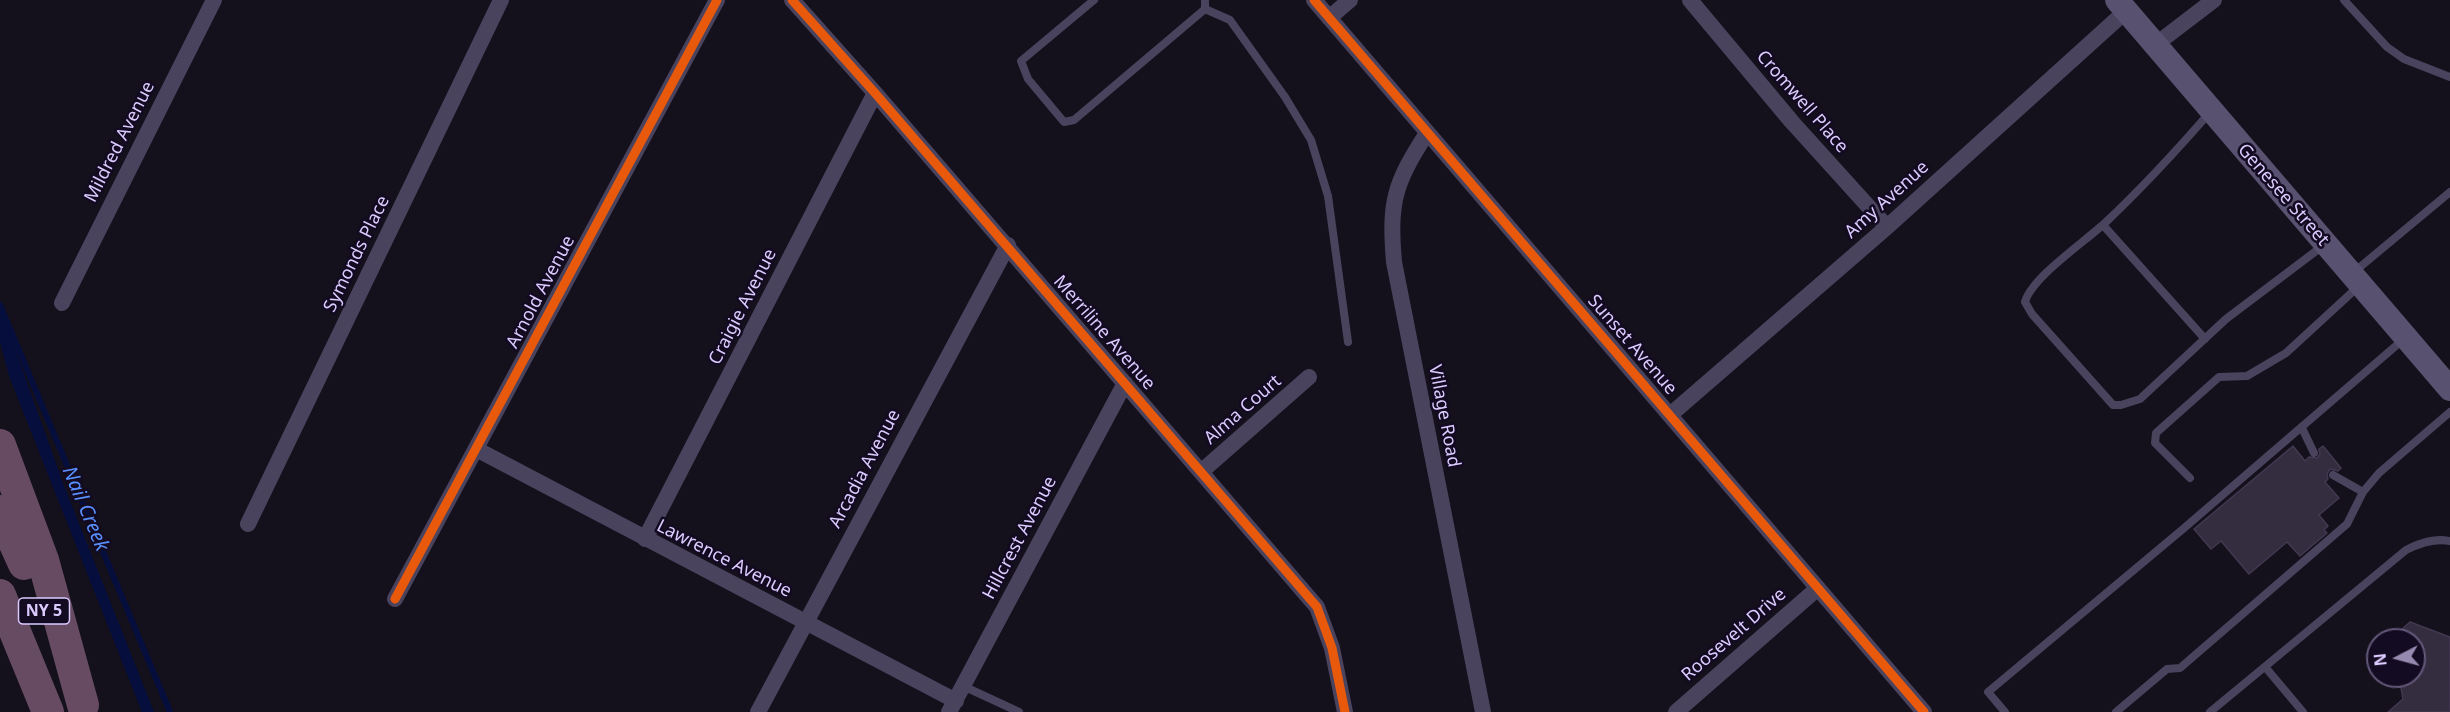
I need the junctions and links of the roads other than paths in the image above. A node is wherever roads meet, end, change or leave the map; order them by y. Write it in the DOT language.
graph roads {
  1 [pos="214,0"];
  2 [pos="501,0"];
  3 [pos="717,0"];
  4 [pos="792,0"];
  5 [pos="1094,0"];
  6 [pos="1314,0"];
  7 [pos="1350,0"];
  8 [pos="1690,0"];
  9 [pos="2214,0"];
  10 [pos="2344,0"];
  11 [pos="1205,4"];
  12 [pos="2121,6"];
  13 [pos="1329,18"];
  14 [pos="2155,45"];
  15 [pos="2450,77"];
  16 [pos="875,93"];
  17 [pos="2212,111"];
  18 [pos="1427,133"];
  19 [pos="2450,192"];
  20 [pos="2103,225"];
  21 [pos="1887,227"];
  22 [pos="2325,244"];
  23 [pos="1008,246"];
  24 [pos="2356,279"];
  25 [pos="62,303"];
  26 [pos="2405,337"];
  27 [pos="2205,339"];
  28 [pos="1348,342"];
  29 [pos="1309,377"];
  30 [pos="1125,383"];
  31 [pos="2450,389"];
  32 [pos="2450,412"];
  33 [pos="1670,414"];
  34 [pos="2301,428"];
  35 [pos="0,445"];
  36 [pos="476,449"];
  37 [pos="2314,453"];
  38 [pos="1202,471"];
  39 [pos="2333,475"];
  40 [pos="2190,478"];
  41 [pos="2363,492"];
  42 [pos="0,511"];
  43 [pos="248,524"];
  44 [pos="645,539"];
  45 [pos="2450,541"];
  46 [pos="1818,588"];
  47 [pos="0,595"];
  48 [pos="395,599"];
  49 [pos="805,623"];
  50 [pos="2266,668"];
  51 [pos="956,700"];
  52 [pos="84,709"];
  53 [pos="1341,711"];
  54 [pos="48,712"];
  55 [pos="758,712"];
  56 [pos="1019,712"];
  57 [pos="1483,712"];
  58 [pos="1676,712"];
  59 [pos="1924,712"];
  60 [pos="2005,712"];
  61 [pos="2116,712"];
  62 [pos="2210,712"];
  63 [pos="2303,712"];
  1 -- 25 [label="street, Mildred Avenue"];
  2 -- 43 [label="street, Symonds Place"];
  3 -- 36 [label="street, Arnold Avenue"];
  4 -- 16 [label="street, Merriline Avenue"];
  5 -- 11 [label="lane"];
  6 -- 13 [label="street, Sunset Avenue"];
  7 -- 13 [label="street"];
  8 -- 21 [label="street, Cromwell Place"];
  9 -- 14 [label="street"];
  10 -- 15 [label="lane"];
  11 -- 28 [label="lane"];
  12 -- 14 [label="main road, Genesee Street"];
  12 -- 21 [label="street, Amy Avenue"];
  13 -- 18 [label="street, Sunset Avenue"];
  14 -- 17 [label="main road, Genesee Street"];
  16 -- 23 [label="street, Merriline Avenue"];
  16 -- 44 [label="street, Craigie Avenue"];
  17 -- 20 [label="lane"];
  17 -- 22 [label="main road, Genesee Street"];
  18 -- 33 [label="street, Sunset Avenue"];
  18 -- 57 [label="street, Village Road"];
  19 -- 24 [label="lane"];
  20 -- 27 [label="lane"];
  20 -- 27 [label="lane"];
  21 -- 33 [label="street, Amy Avenue"];
  22 -- 24 [label="main road, Genesee Street"];
  22 -- 27 [label="lane"];
  23 -- 30 [label="street, Merriline Avenue"];
  23 -- 49 [label="street, Arcadia Avenue"];
  24 -- 26 [label="main road, Genesee Street"];
  24 -- 40 [label="lane"];
  26 -- 31 [label="main road, Genesee Street"];
  26 -- 34 [label="lane"];
  29 -- 38 [label="street, Alma Court"];
  30 -- 38 [label="street, Merriline Avenue"];
  30 -- 51 [label="street, Hillcrest Avenue"];
  32 -- 41 [label="lane"];
  33 -- 46 [label="street, Sunset Avenue"];
  34 -- 37 [label="lane"];
  34 -- 60 [label="lane"];
  35 -- 52 [label="highway"];
  36 -- 44 [label="street, Lawrence Avenue"];
  36 -- 48 [label="street, Arnold Avenue"];
  38 -- 53 [label="street, Merriline Avenue"];
  39 -- 41 [label="lane"];
  41 -- 61 [label="lane"];
  42 -- 52 [label="highway, NY 5"];
  44 -- 49 [label="street, Lawrence Avenue"];
  45 -- 50 [label="lane"];
  46 -- 58 [label="street, Roosevelt Drive"];
  46 -- 59 [label="street, Sunset Avenue"];
  47 -- 54 [label="highway, NY 5"];
  49 -- 51 [label="street, Lawrence Avenue"];
  49 -- 55 [label="street, Arcadia Avenue"];
  50 -- 62 [label="lane"];
  50 -- 63 [label="lane"];
  51 -- 56 [label="lane"];
}
